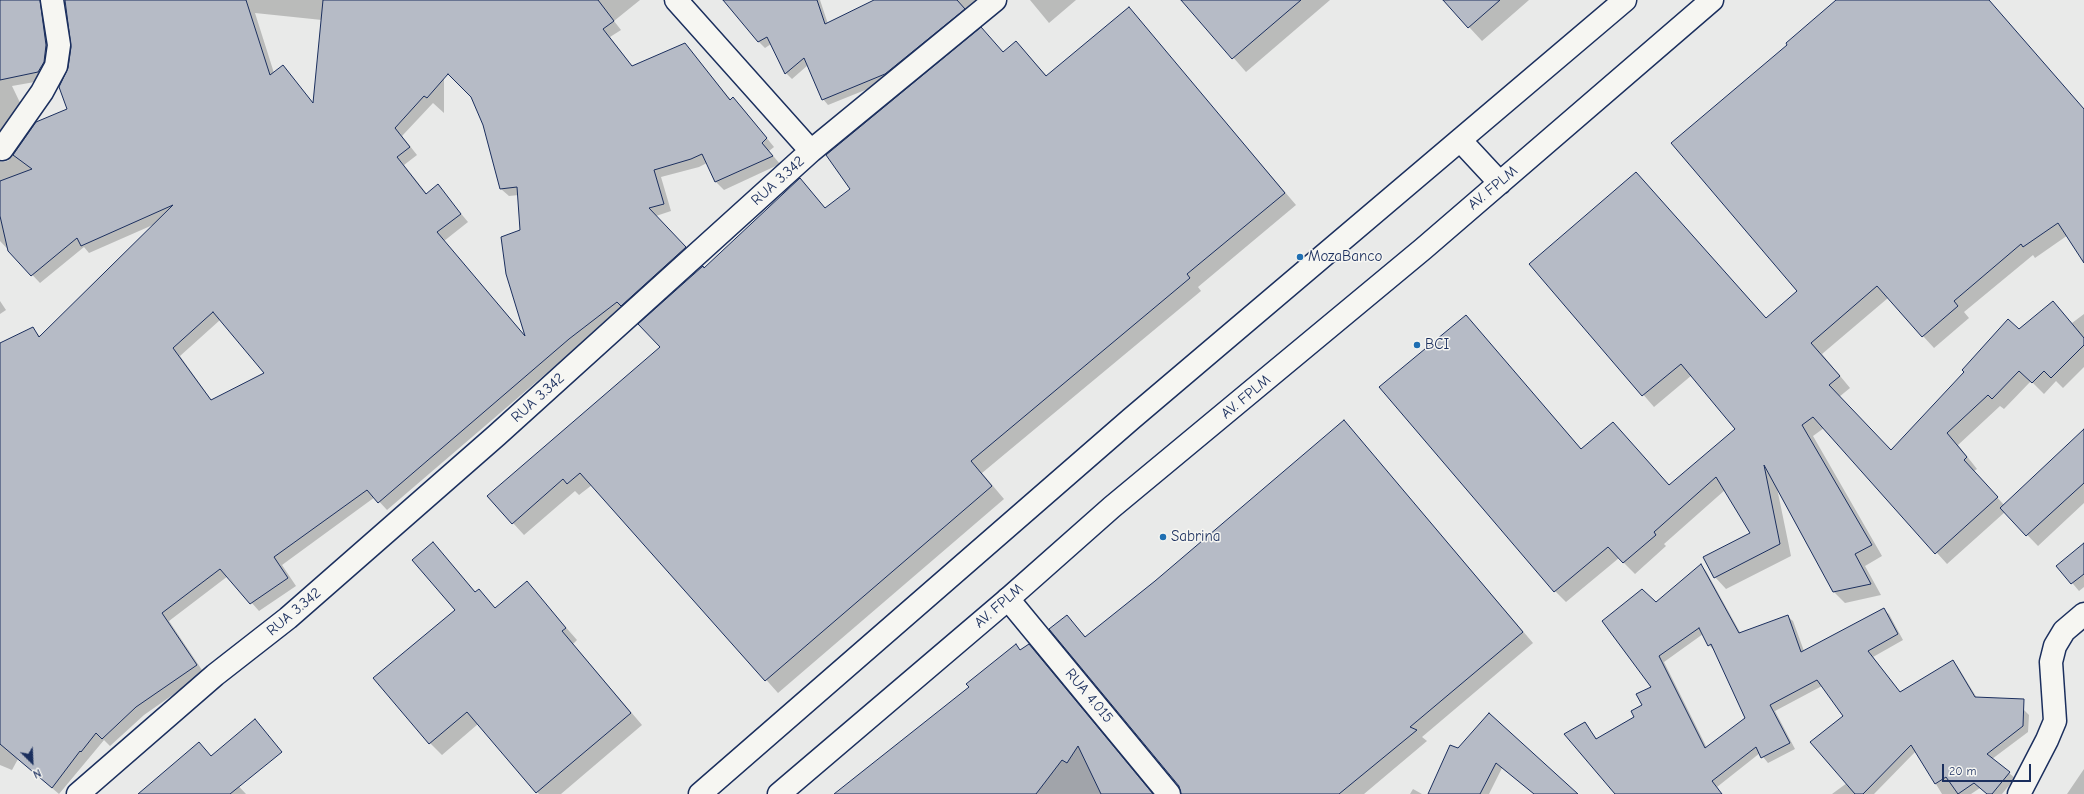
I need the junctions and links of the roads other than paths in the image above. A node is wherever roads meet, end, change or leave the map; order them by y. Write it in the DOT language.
graph roads {
  1 [pos="52,0"];
  2 [pos="676,0"];
  3 [pos="995,0"];
  4 [pos="1625,0"];
  5 [pos="1712,0"];
  6 [pos="1460,140"];
  7 [pos="2,150"];
  8 [pos="811,151"];
  9 [pos="1500,182"];
  10 [pos="1008,599"];
  11 [pos="2084,614"];
  12 [pos="78,794"];
  13 [pos="700,794"];
  14 [pos="779,794"];
  15 [pos="1169,794"];
  16 [pos="2019,794"];
  1 -- 7 [label="main road"];
  2 -- 8 [label="main road"];
  3 -- 8 [label="main road, RUA 3.342"];
  4 -- 6 [label="main road"];
  5 -- 9 [label="main road, AV. FPLM"];
  6 -- 9 [label="main road"];
  6 -- 13 [label="main road"];
  8 -- 12 [label="main road, RUA 3.342"];
  9 -- 10 [label="main road, AV. FPLM"];
  10 -- 14 [label="main road, AV. FPLM"];
  10 -- 15 [label="main road, RUA 4.015"];
  11 -- 16 [label="main road"];
}
